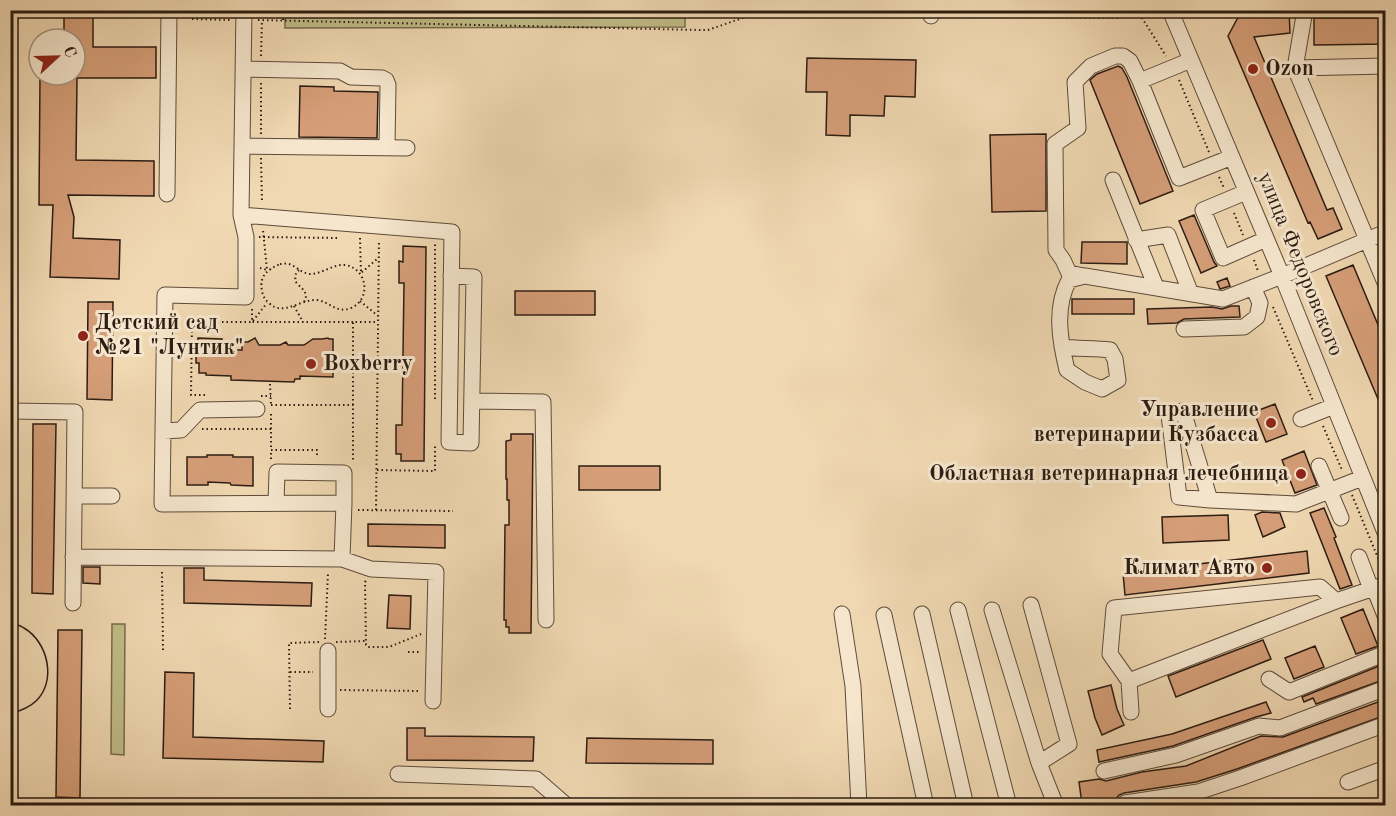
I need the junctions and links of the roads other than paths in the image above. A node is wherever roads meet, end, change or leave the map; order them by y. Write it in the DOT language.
graph roads {
  1 [pos="169,10"];
  2 [pos="1170,10"];
  3 [pos="1305,10"];
  4 [pos="243,15"];
  5 [pos="1191,60"];
  6 [pos="1386,66"];
  7 [pos="1294,68"];
  8 [pos="243,69"];
  9 [pos="1140,81"];
  10 [pos="242,146"];
  11 [pos="387,147"];
  12 [pos="407,148"];
  13 [pos="1232,157"];
  14 [pos="1113,180"];
  15 [pos="1246,192"];
  16 [pos="167,194"];
  17 [pos="241,215"];
  18 [pos="1386,232"];
  19 [pos="1266,239"];
  20 [pos="1367,239"];
  21 [pos="1136,240"];
  22 [pos="451,276"];
  23 [pos="1086,276"];
  24 [pos="1282,276"];
  25 [pos="1386,285"];
  26 [pos="1253,287"];
  27 [pos="1156,288"];
  28 [pos="1191,294"];
  29 [pos="1184,329"];
  30 [pos="1062,347"];
  31 [pos="472,401"];
  32 [pos="262,404"];
  33 [pos="1334,406"];
  34 [pos="10,411"];
  35 [pos="1301,419"];
  36 [pos="163,431"];
  37 [pos="1319,466"];
  38 [pos="1362,478"];
  39 [pos="1330,491"];
  40 [pos="74,496"];
  41 [pos="112,496"];
  42 [pos="1210,500"];
  43 [pos="276,503"];
  44 [pos="348,506"];
  45 [pos="1341,518"];
  46 [pos="1386,535"];
  47 [pos="73,556"];
  48 [pos="1359,557"];
  49 [pos="335,559"];
  50 [pos="1377,587"];
  51 [pos="1336,602"];
  52 [pos="73,603"];
  53 [pos="1031,605"];
  54 [pos="992,609"];
  55 [pos="958,610"];
  56 [pos="842,614"];
  57 [pos="922,614"];
  58 [pos="884,615"];
  59 [pos="1386,618"];
  60 [pos="546,620"];
  61 [pos="332,646"];
  62 [pos="1386,653"];
  63 [pos="1269,679"];
  64 [pos="1129,681"];
  65 [pos="1386,688"];
  66 [pos="433,696"];
  67 [pos="328,709"];
  68 [pos="1131,712"];
  69 [pos="1386,724"];
  70 [pos="1039,763"];
  71 [pos="1386,768"];
  72 [pos="1104,771"];
  73 [pos="398,774"];
  74 [pos="1348,782"];
  75 [pos="1125,803"];
  76 [pos="567,806"];
  77 [pos="859,806"];
  78 [pos="926,806"];
  79 [pos="966,806"];
  80 [pos="1009,806"];
  81 [pos="1056,806"];
  1 -- 16 [label="street"];
  2 -- 5 [label="street, улица Федоровского"];
  3 -- 7 [label="street"];
  4 -- 8 [label="street"];
  5 -- 9 [label="street"];
  5 -- 13 [label="street, улица Федоровского"];
  6 -- 7 [label="street"];
  7 -- 20 [label="street"];
  8 -- 10 [label="street"];
  8 -- 11 [label="street"];
  9 -- 13 [label="street"];
  9 -- 23 [label="street"];
  10 -- 11 [label="street"];
  10 -- 17 [label="street"];
  11 -- 12 [label="street"];
  13 -- 15 [label="street, улица Федоровского"];
  14 -- 21 [label="street"];
  15 -- 19 [label="street, улица Федоровского"];
  15 -- 19 [label="street"];
  17 -- 22 [label="street"];
  17 -- 36 [label="street"];
  18 -- 20 [label="street"];
  19 -- 24 [label="street, улица Федоровского"];
  20 -- 24 [label="street"];
  20 -- 25 [label="street"];
  21 -- 27 [label="street"];
  21 -- 28 [label="street"];
  22 -- 31 [label="street"];
  22 -- 31 [label="street"];
  23 -- 27 [label="street"];
  23 -- 30 [label="street"];
  24 -- 26 [label="street"];
  24 -- 33 [label="street, улица Федоровского"];
  26 -- 28 [label="street"];
  26 -- 29 [label="street"];
  27 -- 28 [label="street"];
  31 -- 60 [label="street"];
  32 -- 36 [label="street"];
  33 -- 35 [label="street"];
  33 -- 38 [label="street, улица Федоровского"];
  34 -- 40 [label="street"];
  36 -- 43 [label="street"];
  37 -- 39 [label="street"];
  38 -- 39 [label="street"];
  38 -- 46 [label="street, улица Федоровского"];
  39 -- 42 [label="street"];
  39 -- 45 [label="street"];
  40 -- 41 [label="street"];
  40 -- 47 [label="street"];
  42 -- 42 [label="street"];
  43 -- 44 [label="street"];
  43 -- 44 [label="street"];
  44 -- 49 [label="street"];
  47 -- 49 [label="street"];
  47 -- 52 [label="street"];
  48 -- 50 [label="street"];
  49 -- 66 [label="street"];
  50 -- 51 [label="street"];
  50 -- 59 [label="street"];
  51 -- 64 [label="street"];
  51 -- 64 [label="street"];
  53 -- 70 [label="street"];
  54 -- 70 [label="street"];
  55 -- 80 [label="street"];
  56 -- 77 [label="street"];
  57 -- 79 [label="street"];
  58 -- 78 [label="street"];
  61 -- 67 [label="street"];
  62 -- 63 [label="street"];
  64 -- 68 [label="street"];
  65 -- 72 [label="street"];
  69 -- 75 [label="street"];
  70 -- 81 [label="street"];
  71 -- 74 [label="street"];
  73 -- 76 [label="street"];
}
